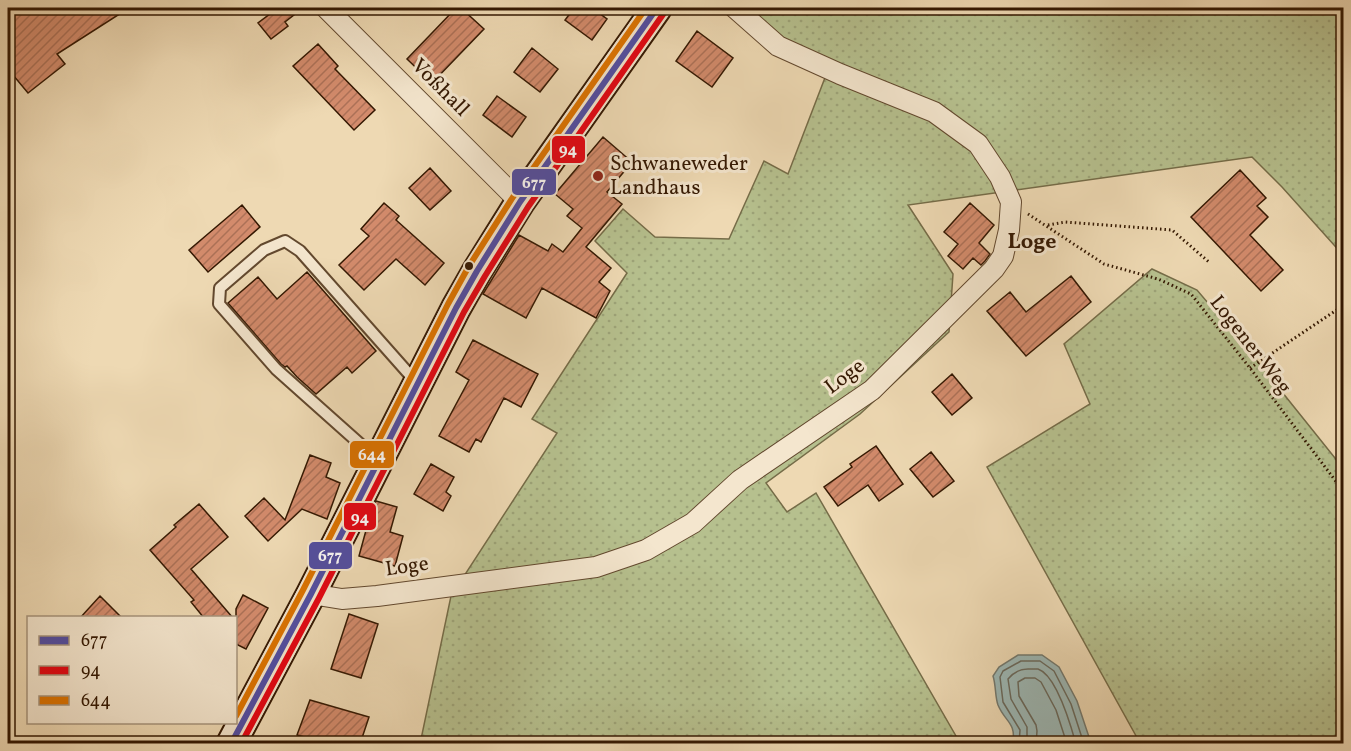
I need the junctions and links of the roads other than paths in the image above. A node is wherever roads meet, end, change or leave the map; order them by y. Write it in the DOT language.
graph roads {
  1 [pos="327,8"];
  2 [pos="657,8"];
  3 [pos="735,8"];
  4 [pos="520,202"];
  5 [pos="418,384"];
  6 [pos="378,461"];
  7 [pos="310,594"];
  8 [pos="231,744"];
  1 -- 4 [label="street, Voßhall"];
  2 -- 4 [label="main road"];
  3 -- 7 [label="street, Loge"];
  4 -- 5 [label="main road"];
  5 -- 6 [label="main road"];
  5 -- 6 [label="lane"];
  6 -- 7 [label="main road"];
  7 -- 8 [label="main road"];
}
